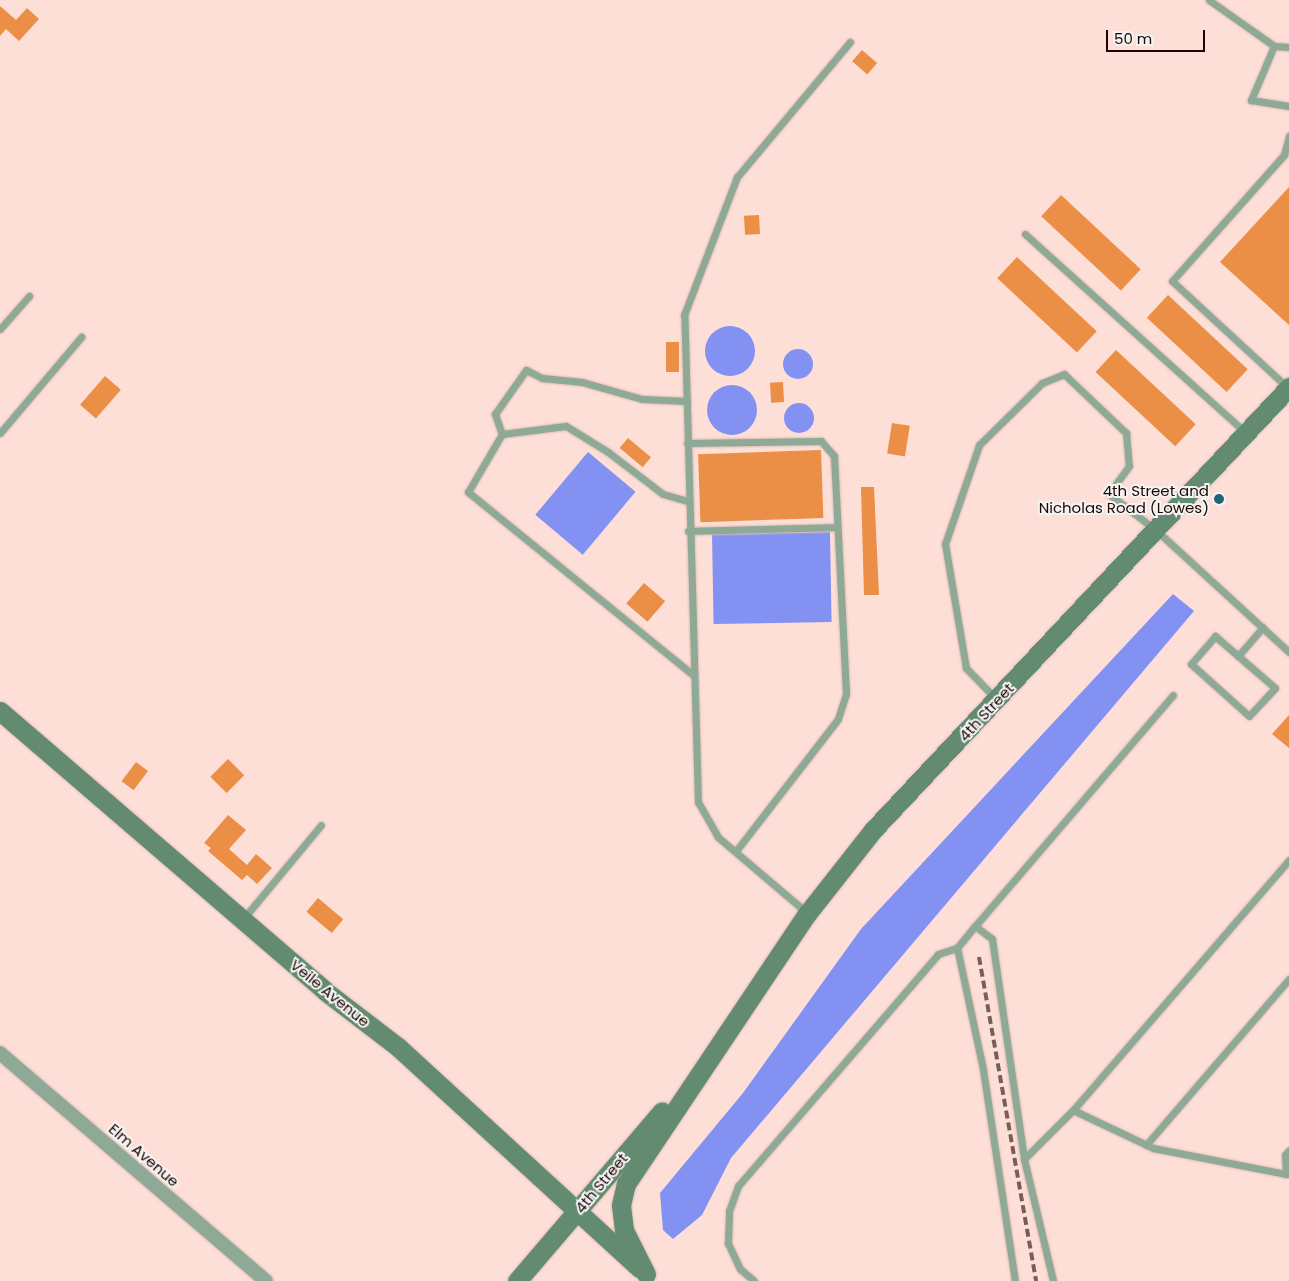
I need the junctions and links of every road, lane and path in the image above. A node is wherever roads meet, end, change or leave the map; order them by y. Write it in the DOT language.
graph roads {
  1 [pos="1209,0"];
  2 [pos="850,42"];
  3 [pos="1274,46"];
  4 [pos="1289,47"];
  5 [pos="1289,106"];
  6 [pos="1289,136"];
  7 [pos="1288,147"];
  8 [pos="1025,234"];
  9 [pos="29,296"];
  10 [pos="0,329"];
  11 [pos="80,338"];
  12 [pos="1289,388"];
  13 [pos="687,401"];
  14 [pos="0,433"];
  15 [pos="1246,433"];
  16 [pos="502,434"];
  17 [pos="687,443"];
  18 [pos="687,501"];
  19 [pos="837,527"];
  20 [pos="688,531"];
  21 [pos="1157,531"];
  22 [pos="1262,627"];
  23 [pos="1289,652"];
  24 [pos="1238,656"];
  25 [pos="692,674"];
  26 [pos="1173,695"];
  27 [pos="996,700"];
  28 [pos="0,711"];
  29 [pos="321,825"];
  30 [pos="736,851"];
  31 [pos="1289,860"];
  32 [pos="807,914"];
  33 [pos="242,919"];
  34 [pos="975,926"];
  35 [pos="957,948"];
  36 [pos="1289,979"];
  37 [pos="0,1053"];
  38 [pos="708,1057"];
  39 [pos="1073,1110"];
  40 [pos="1146,1145"];
  41 [pos="1289,1150"];
  42 [pos="1024,1159"];
  43 [pos="1287,1177"];
  44 [pos="576,1213"];
  45 [pos="650,1278"];
  46 [pos="266,1281"];
  47 [pos="517,1281"];
  48 [pos="754,1281"];
  49 [pos="1015,1281"];
  50 [pos="1053,1281"];
  1 -- 3 [label="lane"];
  2 -- 13 [label="lane"];
  3 -- 4 [label="lane"];
  3 -- 5 [label="lane"];
  6 -- 7 [label="lane"];
  7 -- 12 [label="lane"];
  8 -- 15 [label="lane"];
  9 -- 10 [label="lane"];
  11 -- 14 [label="lane"];
  12 -- 15 [label="street, 4th Street"];
  13 -- 16 [label="lane"];
  13 -- 17 [label="lane"];
  15 -- 21 [label="street, 4th Street"];
  16 -- 18 [label="lane"];
  16 -- 25 [label="lane"];
  17 -- 18 [label="lane"];
  17 -- 19 [label="lane"];
  18 -- 20 [label="lane"];
  19 -- 20 [label="lane"];
  19 -- 30 [label="lane"];
  20 -- 25 [label="lane"];
  21 -- 22 [label="lane"];
  21 -- 27 [label="street, 4th Street"];
  21 -- 27 [label="lane"];
  22 -- 23 [label="lane"];
  22 -- 24 [label="lane"];
  24 -- 24 [label="lane"];
  25 -- 30 [label="lane"];
  26 -- 34 [label="lane"];
  27 -- 32 [label="street, 4th Street"];
  28 -- 33 [label="street, Veile Avenue"];
  29 -- 33 [label="lane"];
  30 -- 32 [label="lane"];
  31 -- 39 [label="lane"];
  32 -- 38 [label="street, 4th Street"];
  33 -- 44 [label="street, Veile Avenue"];
  34 -- 35 [label="lane"];
  34 -- 42 [label="lane"];
  35 -- 48 [label="lane"];
  35 -- 49 [label="lane"];
  36 -- 40 [label="lane"];
  37 -- 46 [label="street, Elm Avenue"];
  38 -- 44 [label="street, 4th Street"];
  38 -- 45 [label="street"];
  39 -- 40 [label="lane"];
  39 -- 42 [label="lane"];
  40 -- 43 [label="lane"];
  41 -- 43 [label="lane"];
  42 -- 50 [label="lane"];
  44 -- 45 [label="street, Veile Avenue"];
  44 -- 47 [label="street, 4th Street"];
}
